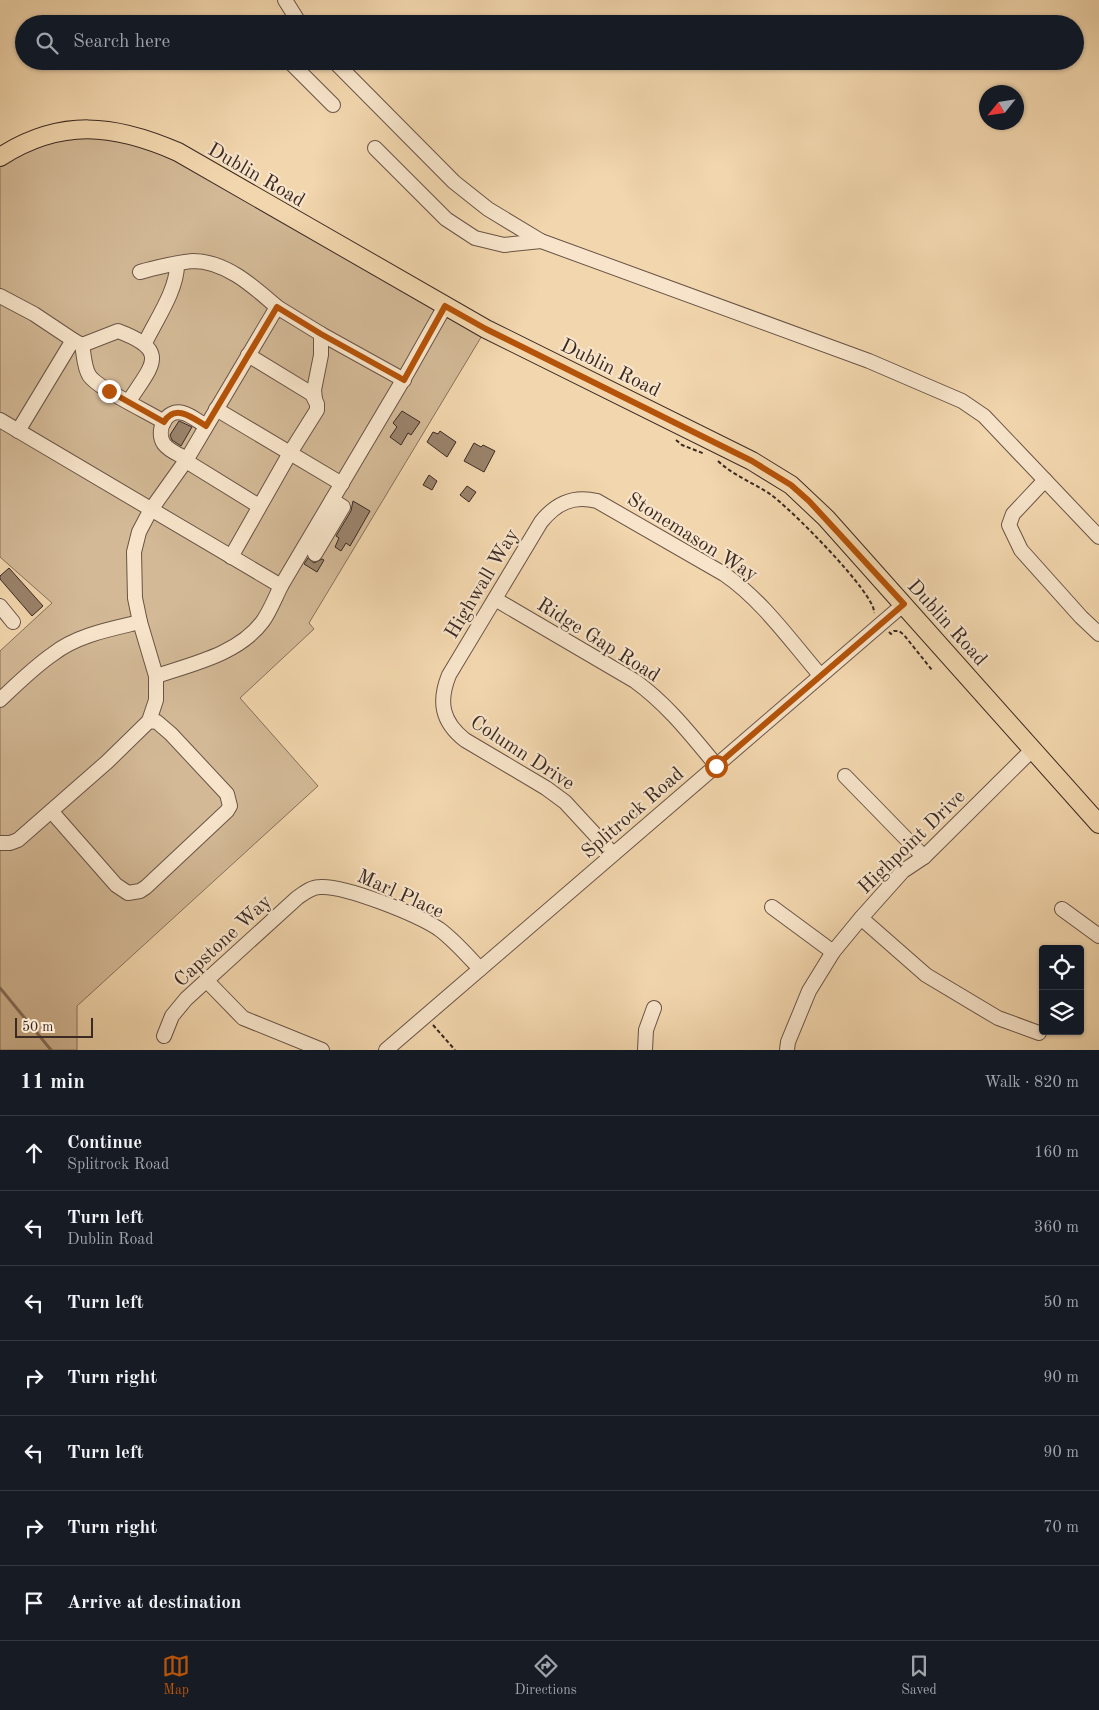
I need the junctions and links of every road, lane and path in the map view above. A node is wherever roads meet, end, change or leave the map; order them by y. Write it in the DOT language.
graph roads {
  1 [pos="286,0"];
  2 [pos="293,15"];
  3 [pos="299,70"];
  4 [pos="343,70"];
  5 [pos="333,105"];
  6 [pos="375,148"];
  7 [pos="0,157"];
  8 [pos="541,241"];
  9 [pos="177,264"];
  10 [pos="140,272"];
  11 [pos="0,296"];
  12 [pos="445,306"];
  13 [pos="277,307"];
  14 [pos="321,334"];
  15 [pos="77,342"];
  16 [pos="145,343"];
  17 [pos="248,355"];
  18 [pos="404,380"];
  19 [pos="315,399"];
  20 [pos="129,402"];
  21 [pos="216,409"];
  22 [pos="0,420"];
  23 [pos="164,422"];
  24 [pos="206,426"];
  25 [pos="18,431"];
  26 [pos="672,434"];
  27 [pos="290,452"];
  28 [pos="711,456"];
  29 [pos="716,459"];
  30 [pos="187,460"];
  31 [pos="1044,480"];
  32 [pos="342,484"];
  33 [pos="570,500"];
  34 [pos="259,506"];
  35 [pos="150,511"];
  36 [pos="1099,537"];
  37 [pos="230,557"];
  38 [pos="281,586"];
  39 [pos="495,599"];
  40 [pos="904,604"];
  41 [pos="0,606"];
  42 [pos="877,617"];
  43 [pos="13,622"];
  44 [pos="140,622"];
  45 [pos="888,630"];
  46 [pos="1099,634"];
  47 [pos="932,670"];
  48 [pos="820,675"];
  49 [pos="156,676"];
  50 [pos="442,699"];
  51 [pos="0,700"];
  52 [pos="149,721"];
  53 [pos="1033,749"];
  54 [pos="716,766"];
  55 [pos="846,776"];
  56 [pos="52,812"];
  57 [pos="1099,824"];
  58 [pos="0,843"];
  59 [pos="613,854"];
  60 [pos="924,856"];
  61 [pos="321,886"];
  62 [pos="772,908"];
  63 [pos="1062,909"];
  64 [pos="861,918"];
  65 [pos="1099,936"];
  66 [pos="833,952"];
  67 [pos="480,969"];
  68 [pos="207,980"];
  69 [pos="654,1008"];
  70 [pos="432,1024"];
  71 [pos="1039,1032"];
  72 [pos="164,1036"];
  73 [pos="322,1050"];
  74 [pos="386,1050"];
  75 [pos="455,1050"];
  76 [pos="645,1050"];
  77 [pos="786,1050"];
  1 -- 2 [label="street"];
  3 -- 5 [label="street"];
  4 -- 8 [label="street"];
  6 -- 8 [label="street"];
  7 -- 12 [label="main road, Dublin Road"];
  8 -- 31 [label="street"];
  9 -- 10 [label="street"];
  9 -- 13 [label="street"];
  9 -- 16 [label="street"];
  11 -- 15 [label="street"];
  12 -- 18 [label="street"];
  12 -- 40 [label="main road, Dublin Road"];
  13 -- 14 [label="street"];
  13 -- 17 [label="street"];
  14 -- 18 [label="street"];
  14 -- 19 [label="street"];
  15 -- 16 [label="street"];
  15 -- 20 [label="street"];
  15 -- 25 [label="street"];
  16 -- 20 [label="street"];
  17 -- 19 [label="street"];
  17 -- 21 [label="street"];
  18 -- 32 [label="street"];
  19 -- 27 [label="street"];
  20 -- 23 [label="street"];
  21 -- 24 [label="street"];
  21 -- 27 [label="street"];
  22 -- 25 [label="street"];
  23 -- 24 [label="street"];
  23 -- 30 [label="street"];
  24 -- 30 [label="street"];
  25 -- 35 [label="street"];
  26 -- 28 [label="path"];
  27 -- 32 [label="street"];
  27 -- 34 [label="street"];
  29 -- 42 [label="path"];
  30 -- 34 [label="street"];
  30 -- 35 [label="street"];
  31 -- 36 [label="street"];
  31 -- 46 [label="street"];
  32 -- 38 [label="street"];
  33 -- 39 [label="street, Highwall Way"];
  33 -- 48 [label="street, Stonemason Way"];
  34 -- 37 [label="street"];
  35 -- 37 [label="street"];
  35 -- 44 [label="street"];
  37 -- 38 [label="street"];
  38 -- 49 [label="street"];
  39 -- 50 [label="street, Highwall Way"];
  39 -- 54 [label="street, Ridge Gap Road"];
  40 -- 48 [label="street, Splitrock Road"];
  40 -- 53 [label="main road, Dublin Road"];
  41 -- 43 [label="street"];
  44 -- 49 [label="street"];
  44 -- 51 [label="street"];
  45 -- 47 [label="path"];
  48 -- 54 [label="street, Splitrock Road"];
  49 -- 52 [label="street"];
  50 -- 59 [label="street, Column Drive"];
  52 -- 56 [label="street"];
  52 -- 56 [label="street"];
  53 -- 57 [label="main road, Dublin Road"];
  53 -- 60 [label="street, Highpoint Drive"];
  54 -- 59 [label="street, Splitrock Road"];
  55 -- 60 [label="street"];
  56 -- 58 [label="street"];
  59 -- 67 [label="street, Splitrock Road"];
  60 -- 64 [label="street, Highpoint Drive"];
  61 -- 67 [label="street, Marl Place"];
  61 -- 68 [label="street, Capstone Way"];
  62 -- 66 [label="street"];
  63 -- 65 [label="street"];
  64 -- 66 [label="street, Highpoint Drive"];
  64 -- 71 [label="street"];
  66 -- 77 [label="street, Highpoint Drive"];
  67 -- 74 [label="street, Splitrock Road"];
  68 -- 72 [label="street, Capstone Way"];
  68 -- 73 [label="street"];
  69 -- 76 [label="street"];
  70 -- 75 [label="path"];
}
